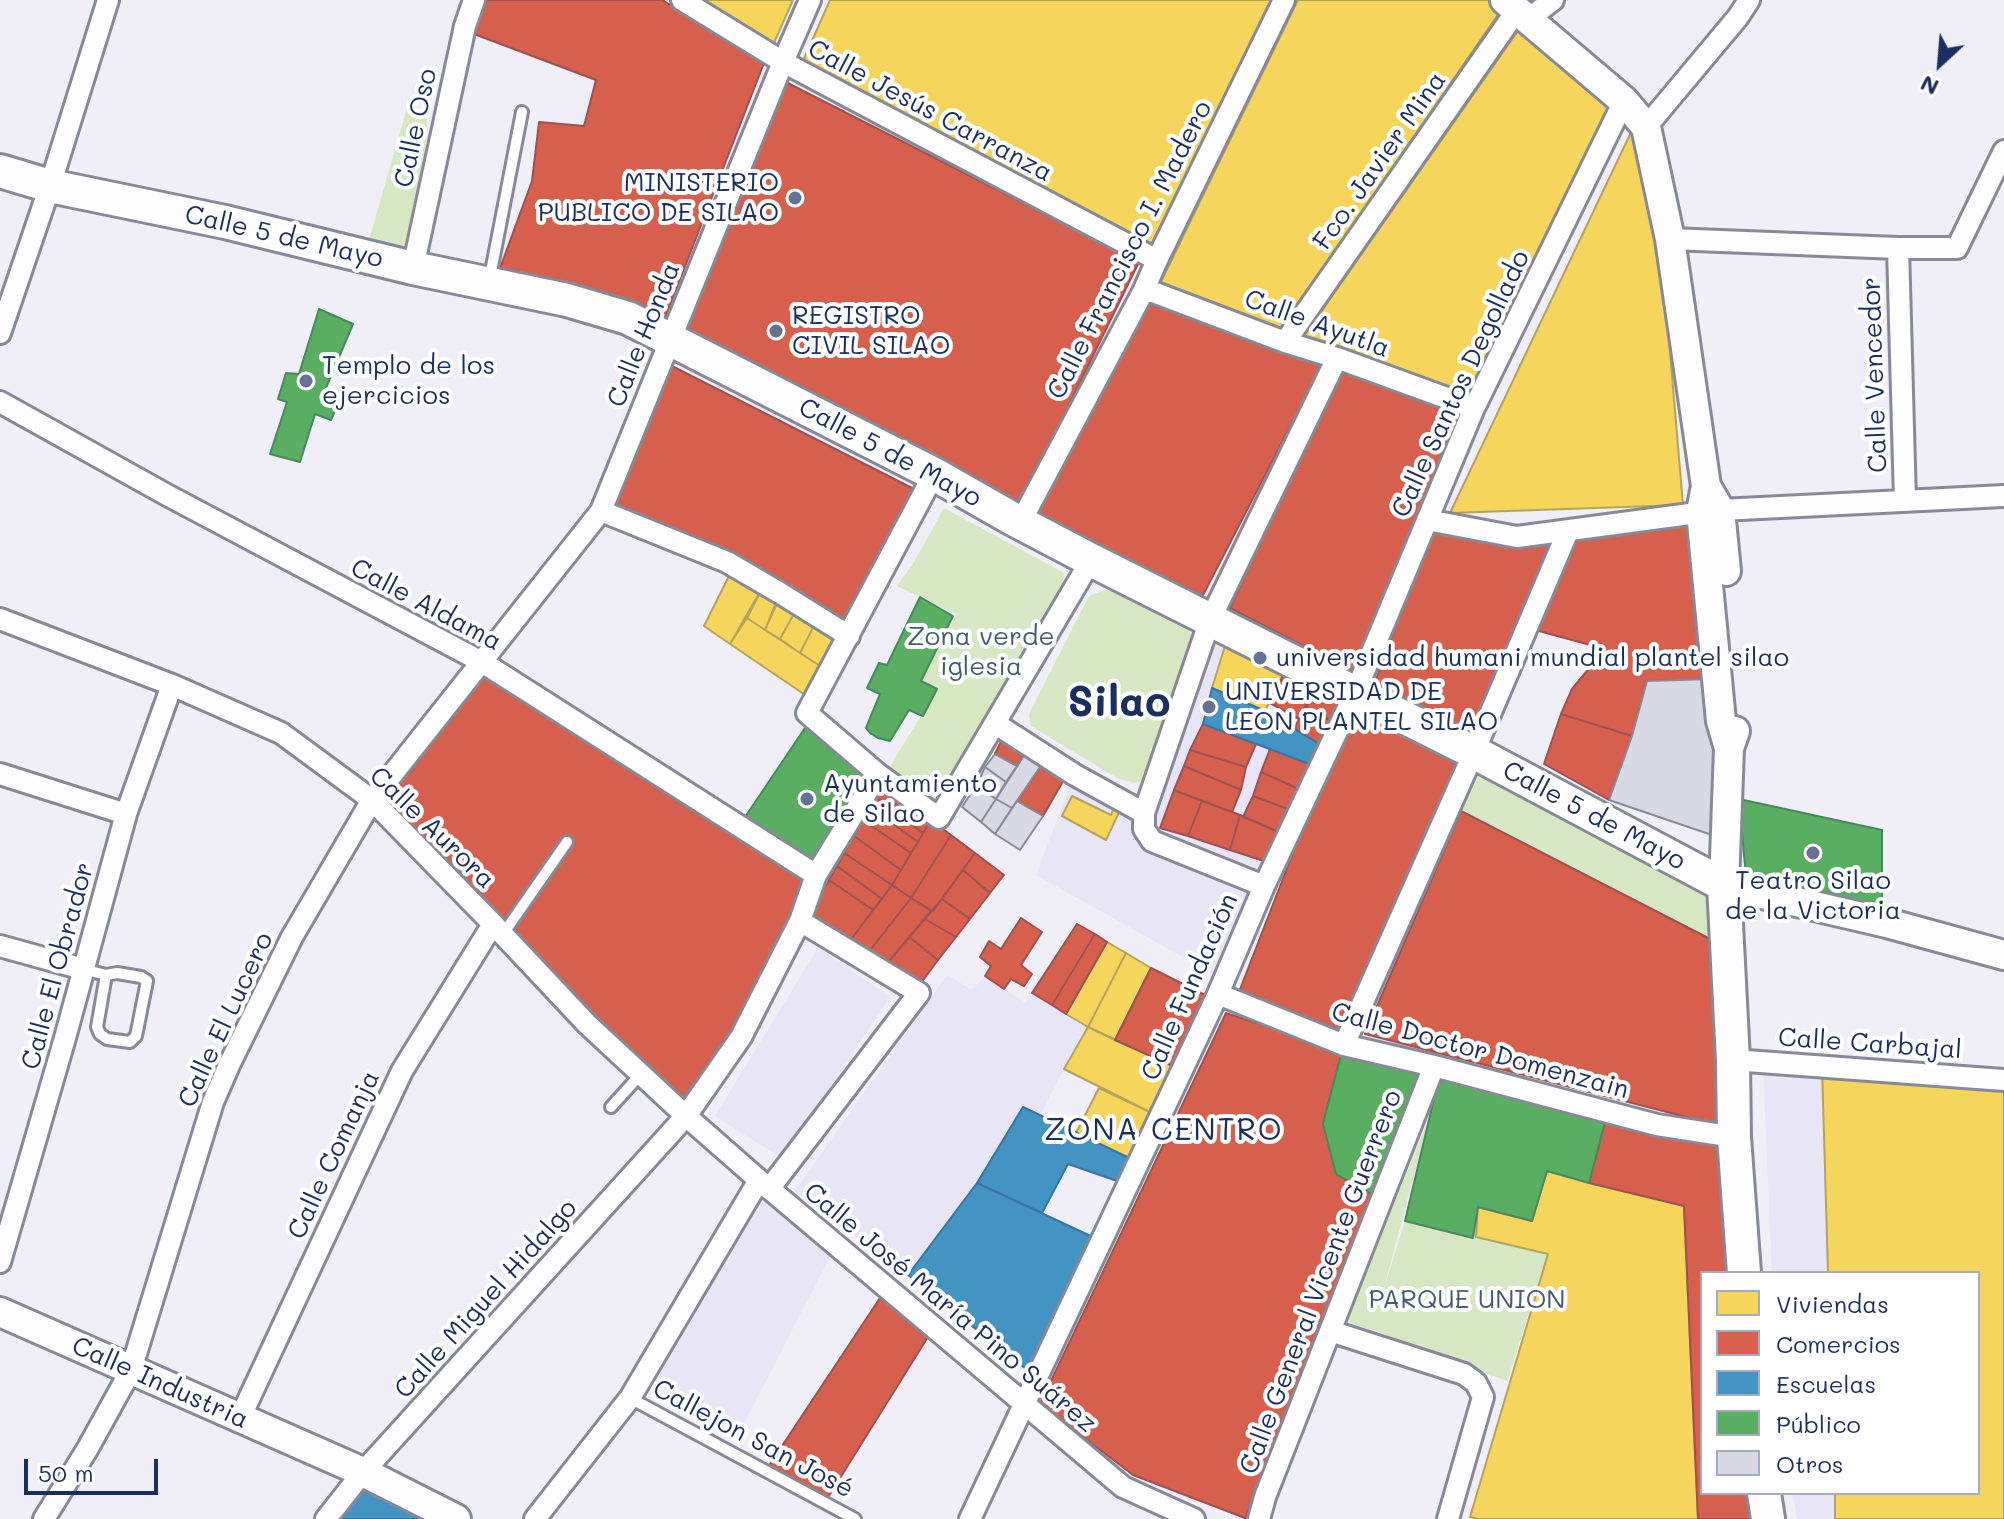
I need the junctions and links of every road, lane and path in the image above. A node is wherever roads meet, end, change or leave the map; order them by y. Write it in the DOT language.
graph roads {
  1 [pos="108,0"];
  2 [pos="474,0"];
  3 [pos="682,0"];
  4 [pos="810,0"];
  5 [pos="1284,0"];
  6 [pos="1553,0"];
  7 [pos="1749,0"];
  8 [pos="1516,10"];
  9 [pos="783,62"];
  10 [pos="1624,101"];
  11 [pos="522,112"];
  12 [pos="1646,127"];
  13 [pos="2004,151"];
  14 [pos="0,171"];
  15 [pos="50,186"];
  16 [pos="1670,239"];
  17 [pos="1898,248"];
  18 [pos="1157,260"];
  19 [pos="413,268"];
  20 [pos="488,284"];
  21 [pos="1143,292"];
  22 [pos="0,333"];
  23 [pos="671,339"];
  24 [pos="1285,342"];
  25 [pos="1337,358"];
  26 [pos="0,402"];
  27 [pos="1474,408"];
  28 [pos="934,474"];
  29 [pos="2004,496"];
  30 [pos="1905,501"];
  31 [pos="1709,503"];
  32 [pos="601,511"];
  33 [pos="1427,520"];
  34 [pos="1020,523"];
  35 [pos="1568,531"];
  36 [pos="1091,560"];
  37 [pos="0,619"];
  38 [pos="1210,620"];
  39 [pos="849,636"];
  40 [pos="482,662"];
  41 [pos="172,685"];
  42 [pos="1355,693"];
  43 [pos="996,724"];
  44 [pos="1474,752"];
  45 [pos="0,774"];
  46 [pos="878,774"];
  47 [pos="372,800"];
  48 [pos="1144,813"];
  49 [pos="126,814"];
  50 [pos="567,842"];
  51 [pos="816,875"];
  52 [pos="1724,885"];
  53 [pos="1264,886"];
  54 [pos="800,921"];
  55 [pos="498,929"];
  56 [pos="0,946"];
  57 [pos="2004,955"];
  58 [pos="83,969"];
  59 [pos="106,975"];
  60 [pos="1218,994"];
  61 [pos="1344,1045"];
  62 [pos="1733,1060"];
  63 [pos="1434,1066"];
  64 [pos="641,1074"];
  65 [pos="2004,1080"];
  66 [pos="611,1107"];
  67 [pos="686,1116"];
  68 [pos="1734,1137"];
  69 [pos="764,1185"];
  70 [pos="0,1262"];
  71 [pos="1744,1271"];
  72 [pos="0,1312"];
  73 [pos="1330,1331"];
  74 [pos="131,1370"];
  75 [pos="630,1398"];
  76 [pos="1024,1404"];
  77 [pos="240,1418"];
  78 [pos="363,1472"];
  79 [pos="1764,1495"];
  80 [pos="44,1519"];
  81 [pos="326,1519"];
  82 [pos="456,1519"];
  83 [pos="535,1519"];
  84 [pos="855,1519"];
  85 [pos="970,1519"];
  86 [pos="1194,1519"];
  87 [pos="1259,1519"];
  88 [pos="1448,1519"];
  89 [pos="1768,1519"];
  1 -- 15 [label="street"];
  2 -- 19 [label="street, Calle Oso"];
  3 -- 9 [label="street, Calle Jesús Carranza"];
  4 -- 9 [label="street, Calle Honda"];
  5 -- 18 [label="street, Calle Francisco I. Madero"];
  6 -- 8 [label="street, Fco. Javier Mina"];
  7 -- 12 [label="street"];
  8 -- 10 [label="street"];
  8 -- 24 [label="street, Fco. Javier Mina"];
  9 -- 18 [label="street, Calle Jesús Carranza"];
  9 -- 23 [label="street, Calle Honda"];
  10 -- 12 [label="street"];
  10 -- 27 [label="street, Calle Santos Degollado"];
  11 -- 20 [label="lane"];
  12 -- 16 [label="street"];
  13 -- 17 [label="street"];
  14 -- 15 [label="main road, Calle 5 de Mayo"];
  15 -- 19 [label="main road, Calle 5 de Mayo"];
  15 -- 22 [label="street"];
  16 -- 17 [label="street"];
  16 -- 31 [label="street"];
  17 -- 30 [label="street, Calle Vencedor"];
  18 -- 21 [label="street, Calle Francisco I. Madero"];
  19 -- 20 [label="main road, Calle 5 de Mayo"];
  20 -- 23 [label="main road, Calle 5 de Mayo"];
  21 -- 24 [label="street, Calle Ayutla"];
  21 -- 34 [label="street, Calle Francisco I. Madero"];
  23 -- 28 [label="main road, Calle 5 de Mayo"];
  23 -- 32 [label="street, Calle Honda"];
  24 -- 25 [label="street, Calle Ayutla"];
  25 -- 27 [label="street, Calle Ayutla"];
  25 -- 38 [label="street"];
  26 -- 40 [label="street, Calle Aldama"];
  27 -- 33 [label="street, Calle Santos Degollado"];
  28 -- 34 [label="main road, Calle 5 de Mayo"];
  28 -- 39 [label="street"];
  29 -- 30 [label="street"];
  30 -- 31 [label="street"];
  31 -- 35 [label="street"];
  31 -- 52 [label="street"];
  32 -- 39 [label="street"];
  32 -- 40 [label="street, Calle Honda"];
  33 -- 35 [label="street"];
  33 -- 42 [label="street, Calle Santos Degollado"];
  34 -- 36 [label="main road, Calle 5 de Mayo"];
  35 -- 44 [label="street"];
  36 -- 38 [label="main road, Calle 5 de Mayo"];
  36 -- 43 [label="street"];
  37 -- 41 [label="street, Calle Aurora"];
  38 -- 42 [label="main road, Calle 5 de Mayo"];
  38 -- 48 [label="street"];
  39 -- 46 [label="street"];
  40 -- 47 [label="street, Calle El Lucero"];
  40 -- 51 [label="street, Calle Aldama"];
  41 -- 47 [label="street, Calle Aurora"];
  41 -- 49 [label="street, Calle El Obrador"];
  42 -- 44 [label="main road, Calle 5 de Mayo"];
  42 -- 53 [label="street, Calle Fundación"];
  43 -- 46 [label="street"];
  43 -- 48 [label="street"];
  44 -- 52 [label="main road, Calle 5 de Mayo"];
  44 -- 61 [label="street"];
  45 -- 49 [label="street"];
  46 -- 51 [label="street, Calle Miguel Hidalgo"];
  47 -- 55 [label="street, Calle Aurora"];
  47 -- 74 [label="street, Calle El Lucero"];
  48 -- 53 [label="street"];
  49 -- 58 [label="street, Calle El Obrador"];
  50 -- 55 [label="lane"];
  51 -- 54 [label="street, Calle Miguel Hidalgo"];
  52 -- 57 [label="street"];
  52 -- 62 [label="main road"];
  53 -- 60 [label="street, Calle Fundación"];
  54 -- 67 [label="street, Calle Miguel Hidalgo"];
  54 -- 69 [label="street"];
  55 -- 64 [label="street, Calle Aurora"];
  55 -- 77 [label="street, Calle Comanja"];
  56 -- 58 [label="street"];
  58 -- 59 [label="lane"];
  58 -- 70 [label="street, Calle El Obrador"];
  59 -- 59 [label="lane"];
  60 -- 61 [label="street, Calle Doctor Domenzain"];
  60 -- 76 [label="street, Calle Fundación"];
  61 -- 63 [label="street, Calle Doctor Domenzain"];
  62 -- 65 [label="street, Calle Carbajal"];
  62 -- 68 [label="main road"];
  63 -- 68 [label="street, Calle Doctor Domenzain"];
  63 -- 73 [label="street, Calle General Vicente Guerrero"];
  64 -- 66 [label="lane"];
  64 -- 67 [label="street, Calle Aurora"];
  67 -- 69 [label="street, Calle José María Pino Suárez"];
  67 -- 78 [label="street, Calle Miguel Hidalgo"];
  68 -- 71 [label="main road"];
  69 -- 75 [label="street"];
  69 -- 76 [label="street, Calle José María Pino Suárez"];
  72 -- 74 [label="street, Calle Industria"];
  73 -- 87 [label="street, Calle General Vicente Guerrero"];
  73 -- 88 [label="street"];
  74 -- 77 [label="street, Calle Industria"];
  74 -- 80 [label="street, Calle El Lucero"];
  75 -- 83 [label="street"];
  75 -- 84 [label="lane, Callejon San José"];
  76 -- 85 [label="street, Calle Fundación"];
  76 -- 86 [label="street, Calle José María Pino Suárez"];
  77 -- 78 [label="street, Calle Industria"];
  78 -- 81 [label="street, Calle Miguel Hidalgo"];
  78 -- 82 [label="street, Calle Industria"];
  79 -- 89 [label="main road"];
}
